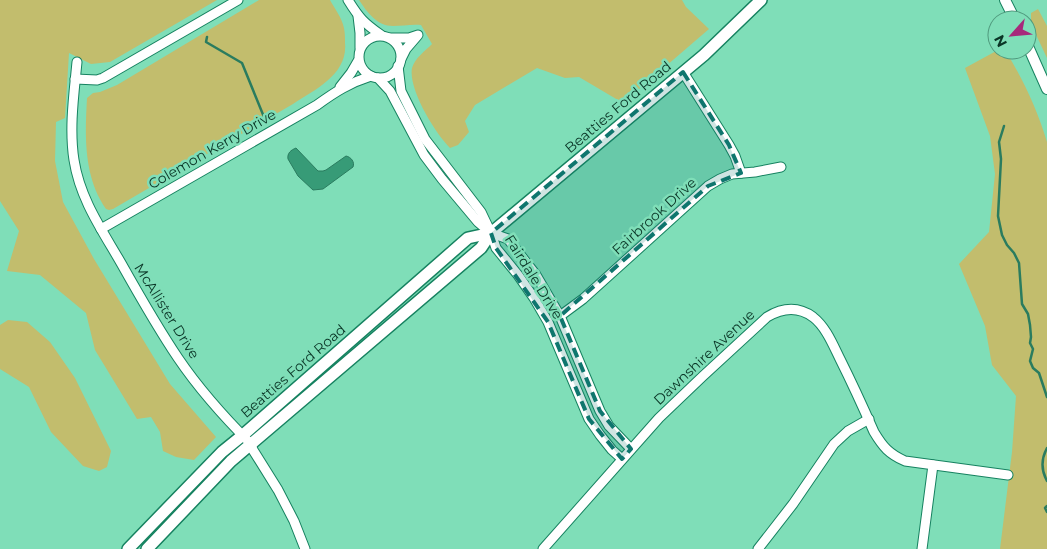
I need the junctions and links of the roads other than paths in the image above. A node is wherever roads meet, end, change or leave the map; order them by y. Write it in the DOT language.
graph roads {
  1 [pos="238,0"];
  2 [pos="348,0"];
  3 [pos="761,0"];
  4 [pos="358,16"];
  5 [pos="380,36"];
  6 [pos="391,38"];
  7 [pos="360,49"];
  8 [pos="1034,60"];
  9 [pos="358,61"];
  10 [pos="77,62"];
  11 [pos="400,63"];
  12 [pos="683,72"];
  13 [pos="374,77"];
  14 [pos="75,79"];
  15 [pos="1047,89"];
  16 [pos="336,91"];
  17 [pos="781,167"];
  18 [pos="741,173"];
  19 [pos="101,229"];
  20 [pos="491,233"];
  21 [pos="553,301"];
  22 [pos="540,309"];
  23 [pos="560,316"];
  24 [pos="582,366"];
  25 [pos="569,371"];
  26 [pos="869,419"];
  27 [pos="243,435"];
  28 [pos="252,444"];
  29 [pos="631,449"];
  30 [pos="622,459"];
  31 [pos="933,465"];
  32 [pos="1008,475"];
  33 [pos="128,549"];
  34 [pos="146,549"];
  35 [pos="305,549"];
  36 [pos="543,549"];
  37 [pos="758,549"];
  38 [pos="922,549"];
  1 -- 14 [label="street"];
  2 -- 4 [label="street"];
  3 -- 12 [label="main road, Beatties Ford Road"];
  4 -- 5 [label="street"];
  4 -- 7 [label="street"];
  5 -- 6 [label="street"];
  5 -- 7 [label="street"];
  6 -- 11 [label="street"];
  6 -- 11 [label="street"];
  7 -- 9 [label="street"];
  8 -- 15 [label="street"];
  9 -- 13 [label="street"];
  9 -- 16 [label="street, Colemon Kerry Drive"];
  10 -- 14 [label="street, McAllister Drive"];
  11 -- 13 [label="street"];
  11 -- 20 [label="street"];
  12 -- 18 [label="street"];
  12 -- 20 [label="main road, Beatties Ford Road"];
  13 -- 16 [label="street, Colemon Kerry Drive"];
  13 -- 20 [label="street"];
  14 -- 19 [label="street, McAllister Drive"];
  16 -- 19 [label="street, Colemon Kerry Drive"];
  17 -- 18 [label="street, Fairbrook Drive"];
  18 -- 23 [label="street, Fairbrook Drive"];
  19 -- 27 [label="street, McAllister Drive"];
  20 -- 21 [label="street, Fairdale Drive"];
  20 -- 22 [label="street, Fairdale Drive"];
  20 -- 27 [label="main road, Beatties Ford Road"];
  20 -- 28 [label="main road, Beatties Ford Road"];
  21 -- 22 [label="street"];
  21 -- 23 [label="street, Fairdale Drive"];
  22 -- 25 [label="street, Fairdale Drive"];
  23 -- 24 [label="street, Fairdale Drive"];
  24 -- 25 [label="street"];
  24 -- 29 [label="street, Fairdale Drive"];
  25 -- 30 [label="street, Fairdale Drive"];
  26 -- 29 [label="street, Dawnshire Avenue"];
  26 -- 31 [label="street, Dawnshire Avenue"];
  26 -- 37 [label="street"];
  27 -- 28 [label="street, McAllister Drive"];
  27 -- 33 [label="main road, Beatties Ford Road"];
  28 -- 34 [label="main road, Beatties Ford Road"];
  28 -- 35 [label="street, McAllister Drive"];
  29 -- 30 [label="street, Dawnshire Avenue"];
  30 -- 36 [label="street, Dawnshire Avenue"];
  31 -- 32 [label="street, Dawnshire Avenue"];
  31 -- 38 [label="street"];
}
